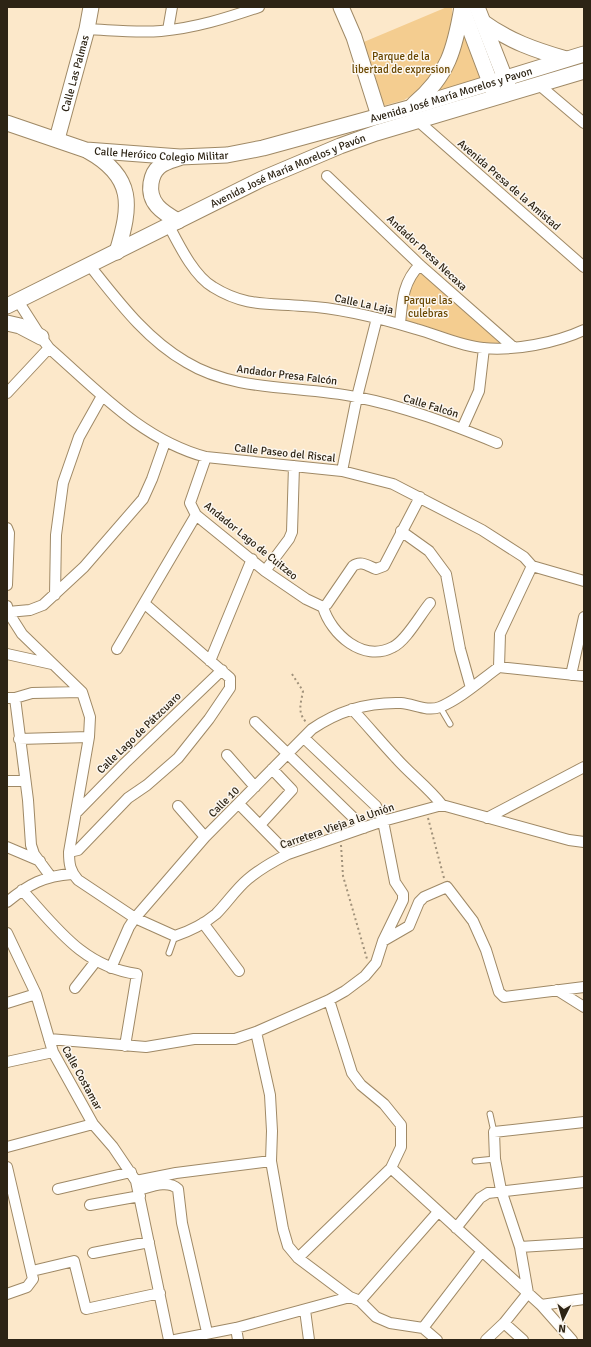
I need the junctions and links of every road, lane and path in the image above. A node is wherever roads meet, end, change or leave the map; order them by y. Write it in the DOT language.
graph roads {
  1 [pos="91,7"];
  2 [pos="172,7"];
  3 [pos="259,7"];
  4 [pos="342,7"];
  5 [pos="462,7"];
  6 [pos="477,7"];
  7 [pos="483,22"];
  8 [pos="87,29"];
  9 [pos="168,30"];
  10 [pos="584,54"];
  11 [pos="566,59"];
  12 [pos="584,71"];
  13 [pos="504,78"];
  14 [pos="490,82"];
  15 [pos="538,84"];
  16 [pos="510,92"];
  17 [pos="495,97"];
  18 [pos="410,108"];
  19 [pos="379,116"];
  20 [pos="418,121"];
  21 [pos="7,123"];
  22 [pos="584,123"];
  23 [pos="317,132"];
  24 [pos="57,139"];
  25 [pos="86,150"];
  26 [pos="180,157"];
  27 [pos="327,176"];
  28 [pos="174,223"];
  29 [pos="117,252"];
  30 [pos="420,265"];
  31 [pos="90,266"];
  32 [pos="584,267"];
  33 [pos="10,304"];
  34 [pos="377,318"];
  35 [pos="7,323"];
  36 [pos="400,324"];
  37 [pos="584,330"];
  38 [pos="45,343"];
  39 [pos="513,347"];
  40 [pos="484,348"];
  41 [pos="7,393"];
  42 [pos="102,396"];
  43 [pos="357,397"];
  44 [pos="462,429"];
  45 [pos="164,442"];
  46 [pos="497,443"];
  47 [pos="206,457"];
  48 [pos="294,466"];
  49 [pos="342,471"];
  50 [pos="420,497"];
  51 [pos="196,515"];
  52 [pos="7,528"];
  53 [pos="401,531"];
  54 [pos="252,559"];
  55 [pos="532,566"];
  56 [pos="265,571"];
  57 [pos="584,581"];
  58 [pos="7,583"];
  59 [pos="56,595"];
  60 [pos="430,603"];
  61 [pos="145,604"];
  62 [pos="323,607"];
  63 [pos="8,609"];
  64 [pos="584,617"];
  65 [pos="117,649"];
  66 [pos="7,654"];
  67 [pos="210,661"];
  68 [pos="54,665"];
  69 [pos="498,667"];
  70 [pos="222,670"];
  71 [pos="292,674"];
  72 [pos="571,675"];
  73 [pos="584,676"];
  74 [pos="471,688"];
  75 [pos="82,692"];
  76 [pos="11,698"];
  77 [pos="440,707"];
  78 [pos="352,709"];
  79 [pos="255,722"];
  80 [pos="450,724"];
  81 [pos="312,729"];
  82 [pos="89,737"];
  83 [pos="304,738"];
  84 [pos="19,739"];
  85 [pos="226,755"];
  86 [pos="287,756"];
  87 [pos="584,767"];
  88 [pos="272,769"];
  89 [pos="7,780"];
  90 [pos="24,781"];
  91 [pos="255,787"];
  92 [pos="240,804"];
  93 [pos="442,805"];
  94 [pos="178,806"];
  95 [pos="426,810"];
  96 [pos="76,814"];
  97 [pos="487,818"];
  98 [pos="383,821"];
  99 [pos="260,825"];
  100 [pos="364,828"];
  101 [pos="339,836"];
  102 [pos="205,837"];
  103 [pos="584,842"];
  104 [pos="7,847"];
  105 [pos="69,852"];
  106 [pos="288,854"];
  107 [pos="40,861"];
  108 [pos="72,874"];
  109 [pos="51,877"];
  110 [pos="447,887"];
  111 [pos="22,890"];
  112 [pos="7,902"];
  113 [pos="135,918"];
  114 [pos="203,923"];
  115 [pos="7,933"];
  116 [pos="175,936"];
  117 [pos="383,941"];
  118 [pos="169,954"];
  119 [pos="96,961"];
  120 [pos="111,968"];
  121 [pos="239,971"];
  122 [pos="370,972"];
  123 [pos="584,987"];
  124 [pos="75,988"];
  125 [pos="557,990"];
  126 [pos="36,994"];
  127 [pos="329,1000"];
  128 [pos="7,1003"];
  129 [pos="584,1007"];
  130 [pos="256,1032"];
  131 [pos="49,1039"];
  132 [pos="125,1046"];
  133 [pos="53,1052"];
  134 [pos="7,1062"];
  135 [pos="490,1114"];
  136 [pos="584,1122"];
  137 [pos="93,1124"];
  138 [pos="494,1132"];
  139 [pos="7,1147"];
  140 [pos="495,1159"];
  141 [pos="271,1161"];
  142 [pos="475,1161"];
  143 [pos="7,1168"];
  144 [pos="391,1168"];
  145 [pos="584,1182"];
  146 [pos="136,1185"];
  147 [pos="58,1188"];
  148 [pos="501,1190"];
  149 [pos="90,1205"];
  150 [pos="438,1212"];
  151 [pos="456,1228"];
  152 [pos="149,1242"];
  153 [pos="584,1244"];
  154 [pos="520,1247"];
  155 [pos="482,1251"];
  156 [pos="93,1253"];
  157 [pos="298,1258"];
  158 [pos="32,1271"];
  159 [pos="160,1292"];
  160 [pos="528,1293"];
  161 [pos="7,1294"];
  162 [pos="350,1297"];
  163 [pos="584,1300"];
  164 [pos="360,1301"];
  165 [pos="541,1305"];
  166 [pos="305,1310"];
  167 [pos="504,1323"];
  168 [pos="236,1328"];
  169 [pos="423,1328"];
  170 [pos="207,1332"];
  171 [pos="169,1340"];
  172 [pos="175,1340"];
  173 [pos="238,1340"];
  174 [pos="309,1340"];
  175 [pos="437,1340"];
  176 [pos="486,1340"];
  177 [pos="522,1340"];
  178 [pos="572,1340"];
  1 -- 8 [label="main road, Calle Las Palmas"];
  2 -- 9 [label="street"];
  3 -- 9 [label="street"];
  4 -- 19 [label="main road"];
  5 -- 14 [label="main road"];
  5 -- 18 [label="main road"];
  6 -- 7 [label="main road"];
  7 -- 11 [label="main road"];
  7 -- 13 [label="main road"];
  8 -- 9 [label="street"];
  8 -- 24 [label="main road, Calle Las Palmas"];
  10 -- 11 [label="main road, Avenida José María Morelos y Pavon"];
  11 -- 13 [label="main road, Avenida José María Morelos y Pavon"];
  12 -- 15 [label="main road, Avenida José María Morelos y Pavón"];
  13 -- 14 [label="main road, Avenida José María Morelos y Pavon"];
  13 -- 16 [label="main road"];
  14 -- 17 [label="main road"];
  14 -- 18 [label="main road, Avenida José María Morelos y Pavon"];
  15 -- 16 [label="main road, Avenida José María Morelos y Pavón"];
  15 -- 22 [label="street"];
  16 -- 17 [label="main road, Avenida José María Morelos y Pavón"];
  17 -- 20 [label="main road, Avenida José María Morelos y Pavón"];
  18 -- 19 [label="main road, Avenida José María Morelos y Pavon"];
  19 -- 23 [label="main road, Avenida José María Morelos y Pavon"];
  20 -- 28 [label="main road, Avenida José María Morelos y Pavón"];
  20 -- 32 [label="street, Avenida Presa de la Amistad"];
  21 -- 24 [label="main road, Calle Heróico Colegio Militar"];
  23 -- 26 [label="main road, Calle Heróico Colegio Militar"];
  24 -- 25 [label="main road, Calle Heróico Colegio Militar"];
  25 -- 26 [label="main road, Calle Heróico Colegio Militar"];
  25 -- 29 [label="main road"];
  26 -- 28 [label="main road"];
  27 -- 30 [label="street, Andador Presa Necaxa"];
  28 -- 29 [label="main road, Avenida José María Morelos y Pavón"];
  28 -- 34 [label="street, Calle La Laja"];
  29 -- 31 [label="main road, Avenida José María Morelos y Pavón"];
  30 -- 36 [label="street"];
  30 -- 39 [label="street, Andador Presa Necaxa"];
  31 -- 33 [label="main road, Avenida José María Morelos y Pavón"];
  31 -- 43 [label="street, Andador Presa Falcón"];
  33 -- 38 [label="street, Calle Paseo del Riscal"];
  34 -- 36 [label="street, Calle La Laja"];
  34 -- 43 [label="street"];
  35 -- 38 [label="main road"];
  36 -- 40 [label="street, Calle La Laja"];
  37 -- 39 [label="street, Calle La Laja"];
  38 -- 41 [label="street"];
  38 -- 42 [label="street, Calle Paseo del Riscal"];
  39 -- 40 [label="street, Calle La Laja"];
  40 -- 44 [label="street, Calle Falcón"];
  42 -- 45 [label="street, Calle Paseo del Riscal"];
  42 -- 59 [label="street"];
  43 -- 44 [label="street, Calle Falcón"];
  43 -- 49 [label="street"];
  44 -- 46 [label="street"];
  45 -- 47 [label="street, Calle Paseo del Riscal"];
  45 -- 59 [label="street"];
  47 -- 48 [label="street, Calle Paseo del Riscal"];
  47 -- 51 [label="street, Andador Lago de Cuitzeo"];
  48 -- 49 [label="street, Calle Paseo del Riscal"];
  48 -- 56 [label="street"];
  49 -- 50 [label="street, Calle Paseo del Riscal"];
  50 -- 53 [label="street"];
  50 -- 55 [label="street, Calle Paseo del Riscal"];
  51 -- 54 [label="street, Andador Lago de Cuitzeo"];
  51 -- 61 [label="street"];
  52 -- 58 [label="street"];
  53 -- 62 [label="street"];
  53 -- 74 [label="street"];
  54 -- 56 [label="street, Andador Lago de Cuitzeo"];
  54 -- 67 [label="street"];
  55 -- 57 [label="street, Calle Paseo del Riscal"];
  55 -- 69 [label="street"];
  56 -- 62 [label="street, Andador Lago de Cuitzeo"];
  59 -- 63 [label="street"];
  60 -- 62 [label="street"];
  61 -- 65 [label="street"];
  61 -- 67 [label="street"];
  63 -- 68 [label="street"];
  64 -- 72 [label="street"];
  66 -- 68 [label="street"];
  67 -- 70 [label="street"];
  68 -- 75 [label="street"];
  69 -- 72 [label="street"];
  69 -- 74 [label="street"];
  70 -- 96 [label="street, Calle Lago de Pátzcuaro"];
  70 -- 105 [label="street"];
  71 -- 81 [label="path"];
  72 -- 73 [label="street"];
  74 -- 77 [label="street"];
  75 -- 76 [label="street"];
  75 -- 82 [label="street"];
  76 -- 84 [label="street"];
  77 -- 78 [label="street, Calle 10"];
  77 -- 80 [label="lane"];
  78 -- 81 [label="street, Calle 10"];
  78 -- 93 [label="street"];
  79 -- 86 [label="street"];
  81 -- 83 [label="street, Calle 10"];
  82 -- 84 [label="street"];
  82 -- 96 [label="street"];
  83 -- 86 [label="street, Calle 10"];
  83 -- 98 [label="street"];
  84 -- 90 [label="street"];
  85 -- 91 [label="street"];
  86 -- 88 [label="street, Calle 10"];
  86 -- 100 [label="street"];
  87 -- 97 [label="street"];
  88 -- 91 [label="street, Calle 10"];
  88 -- 99 [label="street"];
  89 -- 90 [label="street"];
  90 -- 107 [label="street"];
  91 -- 92 [label="street, Calle 10"];
  92 -- 99 [label="street"];
  92 -- 102 [label="street, Calle 10"];
  93 -- 95 [label="street, Carretera Vieja a la Unión"];
  93 -- 97 [label="street"];
  94 -- 102 [label="street"];
  95 -- 98 [label="street, Carretera Vieja a la Unión"];
  95 -- 110 [label="path"];
  96 -- 105 [label="street"];
  97 -- 103 [label="street"];
  98 -- 100 [label="street, Carretera Vieja a la Unión"];
  98 -- 117 [label="street"];
  99 -- 106 [label="street"];
  100 -- 101 [label="street, Carretera Vieja a la Unión"];
  101 -- 106 [label="street, Carretera Vieja a la Unión"];
  101 -- 122 [label="path"];
  102 -- 113 [label="street, Calle 10"];
  104 -- 107 [label="street"];
  105 -- 108 [label="street"];
  106 -- 114 [label="street, Carretera Vieja a la Unión"];
  107 -- 109 [label="street"];
  108 -- 109 [label="street"];
  108 -- 113 [label="street"];
  109 -- 111 [label="street"];
  110 -- 117 [label="street"];
  110 -- 125 [label="street"];
  111 -- 112 [label="street"];
  111 -- 119 [label="street"];
  113 -- 116 [label="street"];
  113 -- 120 [label="street, Calle 10"];
  114 -- 116 [label="street, Carretera Vieja a la Unión"];
  114 -- 121 [label="street"];
  115 -- 126 [label="street, Calle Costamar"];
  116 -- 118 [label="lane"];
  117 -- 122 [label="street"];
  119 -- 120 [label="street"];
  119 -- 124 [label="street"];
  120 -- 132 [label="street"];
  122 -- 127 [label="street"];
  123 -- 125 [label="street"];
  125 -- 129 [label="street"];
  126 -- 128 [label="street"];
  126 -- 131 [label="street, Calle Costamar"];
  127 -- 130 [label="street"];
  127 -- 144 [label="street"];
  130 -- 132 [label="street"];
  130 -- 141 [label="street"];
  131 -- 132 [label="street"];
  131 -- 133 [label="street, Calle Costamar"];
  133 -- 134 [label="street"];
  133 -- 137 [label="street, Calle Costamar"];
  135 -- 138 [label="lane"];
  136 -- 138 [label="street"];
  137 -- 139 [label="street"];
  137 -- 146 [label="street, Calle Costamar"];
  138 -- 140 [label="street"];
  140 -- 142 [label="lane"];
  140 -- 148 [label="street"];
  141 -- 146 [label="street"];
  141 -- 157 [label="street"];
  143 -- 158 [label="street"];
  144 -- 150 [label="street"];
  144 -- 157 [label="street"];
  145 -- 148 [label="street"];
  146 -- 147 [label="street"];
  146 -- 149 [label="street"];
  146 -- 152 [label="street, Calle Costamar"];
  146 -- 170 [label="street"];
  148 -- 151 [label="street"];
  148 -- 154 [label="street"];
  150 -- 151 [label="street"];
  150 -- 164 [label="street"];
  151 -- 155 [label="street"];
  152 -- 156 [label="street"];
  152 -- 159 [label="street, Calle Costamar"];
  153 -- 154 [label="street"];
  154 -- 160 [label="street"];
  155 -- 160 [label="street"];
  155 -- 169 [label="street"];
  157 -- 162 [label="street"];
  158 -- 159 [label="street"];
  158 -- 161 [label="street"];
  159 -- 171 [label="street, Calle Costamar"];
  160 -- 165 [label="street"];
  160 -- 167 [label="street"];
  162 -- 164 [label="street"];
  162 -- 166 [label="street"];
  163 -- 165 [label="street"];
  164 -- 169 [label="street"];
  165 -- 178 [label="street"];
  166 -- 168 [label="street"];
  166 -- 174 [label="street"];
  167 -- 176 [label="street"];
  167 -- 177 [label="street"];
  168 -- 170 [label="street"];
  168 -- 173 [label="street"];
  169 -- 175 [label="street"];
  170 -- 172 [label="street"];
}
